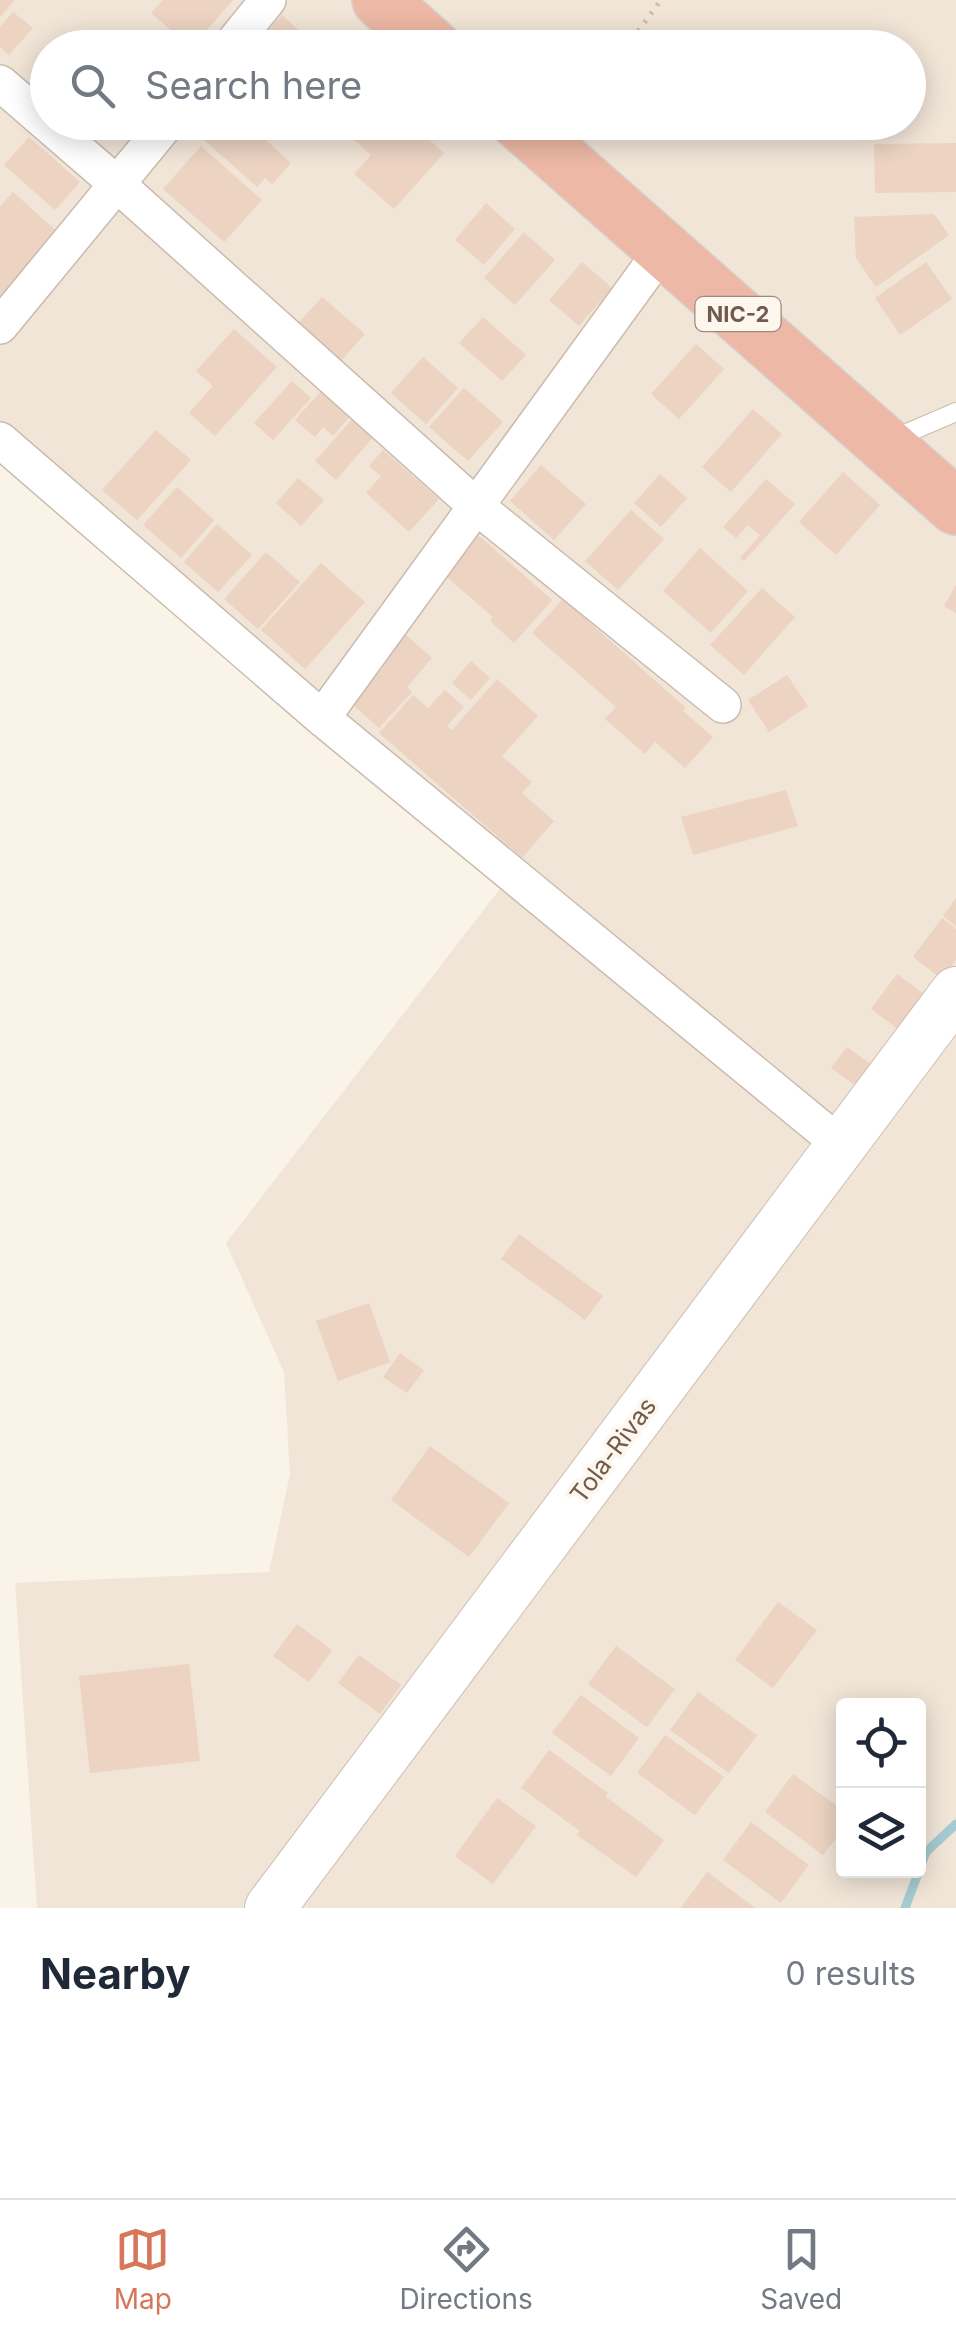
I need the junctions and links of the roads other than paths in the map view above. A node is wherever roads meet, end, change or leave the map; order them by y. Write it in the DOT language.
graph roads {
  1 [pos="268,0"];
  2 [pos="380,0"];
  3 [pos="244,30"];
  4 [pos="414,30"];
  5 [pos="0,83"];
  6 [pos="30,109"];
  7 [pos="66,140"];
  8 [pos="153,140"];
  9 [pos="539,140"];
  10 [pos="117,184"];
  11 [pos="663,249"];
  12 [pos="0,326"];
  13 [pos="956,412"];
  14 [pos="0,440"];
  15 [pos="884,443"];
  16 [pos="476,506"];
  17 [pos="956,506"];
  18 [pos="723,706"];
  19 [pos="322,718"];
  20 [pos="956,992"];
  21 [pos="842,1145"];
  22 [pos="270,1908"];
  1 -- 3 [label="street"];
  2 -- 4 [label="highway"];
  5 -- 6 [label="street"];
  7 -- 10 [label="street"];
  8 -- 10 [label="street"];
  9 -- 11 [label="highway, NIC-2"];
  10 -- 12 [label="street"];
  10 -- 16 [label="street"];
  11 -- 15 [label="highway, NIC-2"];
  11 -- 16 [label="street"];
  13 -- 15 [label="lane"];
  14 -- 19 [label="street"];
  15 -- 17 [label="highway, NIC-2"];
  16 -- 18 [label="street"];
  16 -- 19 [label="street"];
  19 -- 21 [label="street"];
  20 -- 21 [label="main road, Tola-Rivas"];
  21 -- 22 [label="main road, Tola-Rivas"];
}
